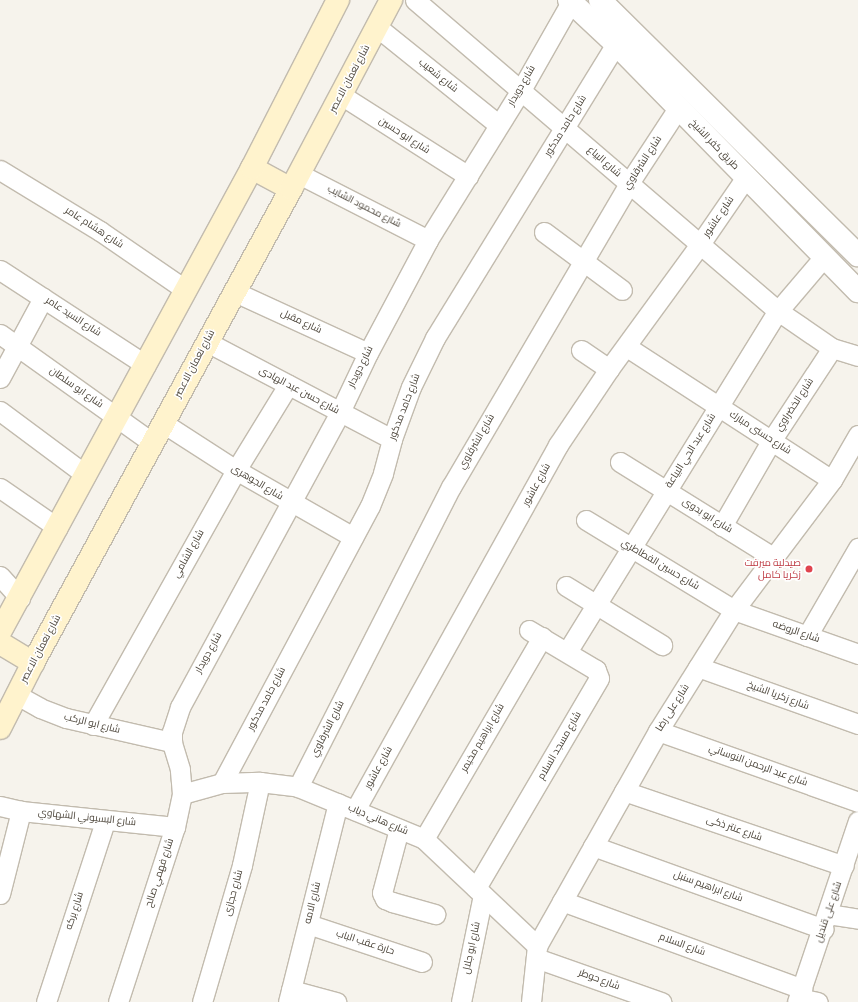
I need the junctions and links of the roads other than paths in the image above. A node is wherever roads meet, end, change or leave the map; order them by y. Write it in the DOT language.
graph roads {
  1 [pos="338,0"];
  2 [pos="391,0"];
  3 [pos="415,0"];
  4 [pos="600,0"];
  5 [pos="570,1"];
  6 [pos="377,27"];
  7 [pos="616,44"];
  8 [pos="521,90"];
  9 [pos="341,95"];
  10 [pos="678,108"];
  11 [pos="499,125"];
  12 [pos="565,129"];
  13 [pos="252,168"];
  14 [pos="0,170"];
  15 [pos="468,176"];
  16 [pos="746,177"];
  17 [pos="295,181"];
  18 [pos="629,183"];
  19 [pos="544,232"];
  20 [pos="428,240"];
  21 [pos="700,244"];
  22 [pos="858,255"];
  23 [pos="824,257"];
  24 [pos="583,261"];
  25 [pos="0,270"];
  26 [pos="186,290"];
  27 [pos="622,290"];
  28 [pos="858,291"];
  29 [pos="235,292"];
  30 [pos="43,298"];
  31 [pos="778,311"];
  32 [pos="0,334"];
  33 [pos="207,342"];
  34 [pos="17,346"];
  35 [pos="627,347"];
  36 [pos="832,348"];
  37 [pos="580,350"];
  38 [pos="368,353"];
  39 [pos="858,356"];
  40 [pos="146,365"];
  41 [pos="610,369"];
  42 [pos="0,378"];
  43 [pos="288,385"];
  44 [pos="719,406"];
  45 [pos="0,411"];
  46 [pos="340,412"];
  47 [pos="117,418"];
  48 [pos="163,423"];
  49 [pos="858,435"];
  50 [pos="392,439"];
  51 [pos="771,440"];
  52 [pos="153,443"];
  53 [pos="620,462"];
  54 [pos="236,470"];
  55 [pos="86,475"];
  56 [pos="832,480"];
  57 [pos="0,488"];
  58 [pos="667,491"];
  59 [pos="291,503"];
  60 [pos="586,520"];
  61 [pos="722,526"];
  62 [pos="58,528"];
  63 [pos="353,537"];
  64 [pos="632,548"];
  65 [pos="858,548"];
  66 [pos="774,558"];
  67 [pos="0,576"];
  68 [pos="566,586"];
  69 [pos="20,598"];
  70 [pos="596,605"];
  71 [pos="734,610"];
  72 [pos="0,632"];
  73 [pos="536,634"];
  74 [pos="807,636"];
  75 [pos="0,643"];
  76 [pos="662,645"];
  77 [pos="567,652"];
  78 [pos="858,654"];
  79 [pos="33,663"];
  80 [pos="698,667"];
  81 [pos="9,701"];
  82 [pos="858,724"];
  83 [pos="93,725"];
  84 [pos="0,728"];
  85 [pos="658,731"];
  86 [pos="172,742"];
  87 [pos="260,782"];
  88 [pos="222,783"];
  89 [pos="298,787"];
  90 [pos="624,791"];
  91 [pos="182,794"];
  92 [pos="858,802"];
  93 [pos="0,806"];
  94 [pos="347,806"];
  95 [pos="20,811"];
  96 [pos="105,820"];
  97 [pos="858,821"];
  98 [pos="175,827"];
  99 [pos="399,829"];
  100 [pos="424,839"];
  101 [pos="593,846"];
  102 [pos="844,866"];
  103 [pos="480,892"];
  104 [pos="0,894"];
  105 [pos="562,901"];
  106 [pos="435,914"];
  107 [pos="858,919"];
  108 [pos="825,921"];
  109 [pos="308,924"];
  110 [pos="537,952"];
  111 [pos="422,962"];
  112 [pos="289,996"];
  113 [pos="799,996"];
  114 [pos="46,1002"];
  115 [pos="118,1002"];
  116 [pos="202,1002"];
  117 [pos="336,1002"];
  118 [pos="461,1002"];
  119 [pos="531,1002"];
  120 [pos="661,1002"];
  121 [pos="818,1002"];
  1 -- 13 [label="main road"];
  2 -- 6 [label="main road, شارع نعمان الاعصر"];
  3 -- 8 [label="street, شارع البياع"];
  4 -- 22 [label="street"];
  5 -- 7 [label="street, طريق كفر الشيخ"];
  5 -- 8 [label="street, شارع دويدار"];
  6 -- 9 [label="main road, شارع نعمان الاعصر"];
  6 -- 11 [label="street, شارع شعيب"];
  7 -- 10 [label="street, طريق كفر الشيخ"];
  7 -- 12 [label="street, شارع حامد مدكور"];
  8 -- 11 [label="street, شارع دويدار"];
  8 -- 12 [label="street, شارع البياع"];
  9 -- 15 [label="street, شارع ابو حسين"];
  9 -- 17 [label="main road, شارع نعمان الاعصر"];
  10 -- 16 [label="street, طريق كفر الشيخ"];
  10 -- 18 [label="street, شارع الشرقاوي"];
  11 -- 15 [label="street, شارع دويدار"];
  12 -- 18 [label="street, شارع البياع"];
  12 -- 50 [label="street, شارع حامد مدكور"];
  13 -- 17 [label="main road"];
  13 -- 26 [label="main road"];
  14 -- 26 [label="street, شارع هشام عامر"];
  15 -- 20 [label="street, شارع دويدار"];
  16 -- 21 [label="street, شارع عاشور"];
  16 -- 23 [label="street, طريق كفر الشيخ"];
  17 -- 20 [label="street, شارع محمود الشايب"];
  17 -- 29 [label="main road, شارع نعمان الاعصر"];
  18 -- 21 [label="street, شارع البياع"];
  18 -- 24 [label="street, شارع الشرقاوي"];
  19 -- 24 [label="street"];
  20 -- 38 [label="street, شارع دويدار"];
  21 -- 31 [label="street, شارع البياع"];
  21 -- 35 [label="street, شارع عاشور"];
  23 -- 28 [label="street, طريق كفر الشيخ"];
  23 -- 31 [label="street, شارع عبد الحي البياعة"];
  24 -- 27 [label="street"];
  24 -- 89 [label="street, شارع الشرقاوي"];
  25 -- 30 [label="street, شارع السيد عامر"];
  26 -- 40 [label="main road"];
  29 -- 33 [label="main road, شارع نعمان الاعصر"];
  29 -- 38 [label="street, شارع مقبل"];
  30 -- 34 [label="street"];
  30 -- 40 [label="street, شارع السيد عامر"];
  31 -- 36 [label="street, شارع البياع"];
  31 -- 44 [label="street, شارع عبد الحي البياعة"];
  32 -- 34 [label="street, شارع ابو سلطان"];
  33 -- 43 [label="street, شارع حسن عبد الهادى"];
  33 -- 48 [label="main road, شارع نعمان الاعصر"];
  34 -- 42 [label="street"];
  34 -- 47 [label="street, شارع ابو سلطان"];
  35 -- 41 [label="street, شارع عاشور"];
  35 -- 44 [label="street, شارع حسنى مبارك"];
  36 -- 39 [label="street, شارع البياع"];
  36 -- 51 [label="street, شارع الخضراوي"];
  37 -- 41 [label="street"];
  38 -- 46 [label="street, شارع دويدار"];
  40 -- 47 [label="main road"];
  41 -- 94 [label="street, شارع عاشور"];
  43 -- 46 [label="street, شارع حسن عبد الهادى"];
  43 -- 54 [label="street, شارع الشامي"];
  44 -- 51 [label="street, شارع حسنى مبارك"];
  44 -- 58 [label="street, شارع عبد الحي البياعة"];
  45 -- 55 [label="street"];
  46 -- 50 [label="street, شارع حسن عبد الهادى"];
  46 -- 59 [label="street, شارع دويدار"];
  47 -- 52 [label="street, شارع ابو سلطان"];
  47 -- 55 [label="main road"];
  48 -- 52 [label="main road, شارع نعمان الاعصر"];
  48 -- 54 [label="street, شارع الجوهرى"];
  49 -- 56 [label="street, شارع على رضا"];
  50 -- 63 [label="street, شارع حامد مدكور"];
  51 -- 56 [label="street, شارع حسنى مبارك"];
  51 -- 61 [label="street, شارع الخضراوي"];
  52 -- 79 [label="main road, شارع نعمان الاعصر"];
  53 -- 58 [label="street, شارع ابو بدوى"];
  54 -- 59 [label="street, شارع الجوهرى"];
  54 -- 83 [label="street, شارع الشامي"];
  55 -- 62 [label="main road"];
  56 -- 66 [label="street, شارع على رضا"];
  57 -- 62 [label="street"];
  58 -- 61 [label="street, شارع ابو بدوى"];
  58 -- 64 [label="street, شارع عبد الحي البياعة"];
  59 -- 63 [label="street, شارع الجوهرى"];
  59 -- 86 [label="street, شارع دويدار"];
  60 -- 64 [label="street, شارع حسين الفطاطري"];
  61 -- 66 [label="street, شارع ابو بدوى"];
  62 -- 69 [label="main road"];
  63 -- 88 [label="street, شارع حامد مدكور"];
  64 -- 70 [label="street, شارع عبد الحي البياعة"];
  64 -- 71 [label="street, شارع حسين الفطاطري"];
  65 -- 74 [label="street"];
  66 -- 71 [label="street, شارع على رضا"];
  67 -- 69 [label="street"];
  68 -- 70 [label="street"];
  69 -- 72 [label="main road"];
  70 -- 76 [label="street"];
  70 -- 77 [label="street, شارع عبد الحي البياعة"];
  71 -- 74 [label="street, شارع الروضه"];
  71 -- 80 [label="street, شارع على رضا"];
  73 -- 77 [label="street, شارع مسجد السلام"];
  73 -- 100 [label="street, شارع ابراهيم مخيمر"];
  74 -- 78 [label="street, شارع الروضه"];
  75 -- 79 [label="main road"];
  77 -- 103 [label="street, شارع مسجد السلام"];
  79 -- 81 [label="main road, شارع نعمان الاعصر"];
  80 -- 82 [label="street, شارع زكريا الشيخ"];
  80 -- 85 [label="street, شارع على رضا"];
  81 -- 83 [label="street, شارع ابو الركب"];
  81 -- 84 [label="main road, شارع نعمان الاعصر"];
  83 -- 86 [label="street, شارع ابو الركب"];
  85 -- 90 [label="street, شارع على رضا"];
  85 -- 92 [label="street, شارع عبد الرحمن النوساني"];
  86 -- 91 [label="street, شارع فهمي صالح"];
  87 -- 88 [label="street, شارع هاني دياب"];
  87 -- 89 [label="street, شارع هاني دياب"];
  87 -- 116 [label="street, شارع حجازى"];
  88 -- 91 [label="street, شارع هاني دياب"];
  89 -- 94 [label="street, شارع هاني دياب"];
  90 -- 101 [label="street, شارع على رضا"];
  90 -- 102 [label="street, شارع عنتر ذكى"];
  91 -- 98 [label="street, شارع فهمي صالح"];
  93 -- 95 [label="street, شارع البسيوني الشهاوي"];
  94 -- 99 [label="street, شارع هاني دياب"];
  94 -- 109 [label="street, شارع الامه"];
  95 -- 96 [label="street, شارع البسيوني الشهاوي"];
  95 -- 104 [label="street"];
  96 -- 98 [label="street, شارع البسيوني الشهاوي"];
  96 -- 114 [label="street, شارع بركه"];
  97 -- 102 [label="street, شارع على قنديل"];
  98 -- 115 [label="street, شارع فهمي صالح"];
  99 -- 100 [label="street, شارع هاني دياب"];
  99 -- 106 [label="street"];
  100 -- 103 [label="street, شارع هاني دياب"];
  101 -- 105 [label="street, شارع على رضا"];
  101 -- 108 [label="street, شارع ابراهيم سنبل"];
  102 -- 108 [label="street, شارع على قنديل"];
  103 -- 110 [label="street, شارع هاني دياب"];
  103 -- 118 [label="street, شارع ابو جلال"];
  105 -- 110 [label="street, شارع على رضا"];
  105 -- 113 [label="street, شارع السلام"];
  107 -- 108 [label="street, شارع ابراهيم سنبل"];
  108 -- 113 [label="street, شارع على قنديل"];
  109 -- 111 [label="street, حارة عقب الباب"];
  109 -- 112 [label="street, شارع الامه"];
  110 -- 119 [label="street, شارع على رضا"];
  110 -- 120 [label="street, شارع حوطر"];
  112 -- 117 [label="street"];
  113 -- 121 [label="street, شارع السلام"];
}
